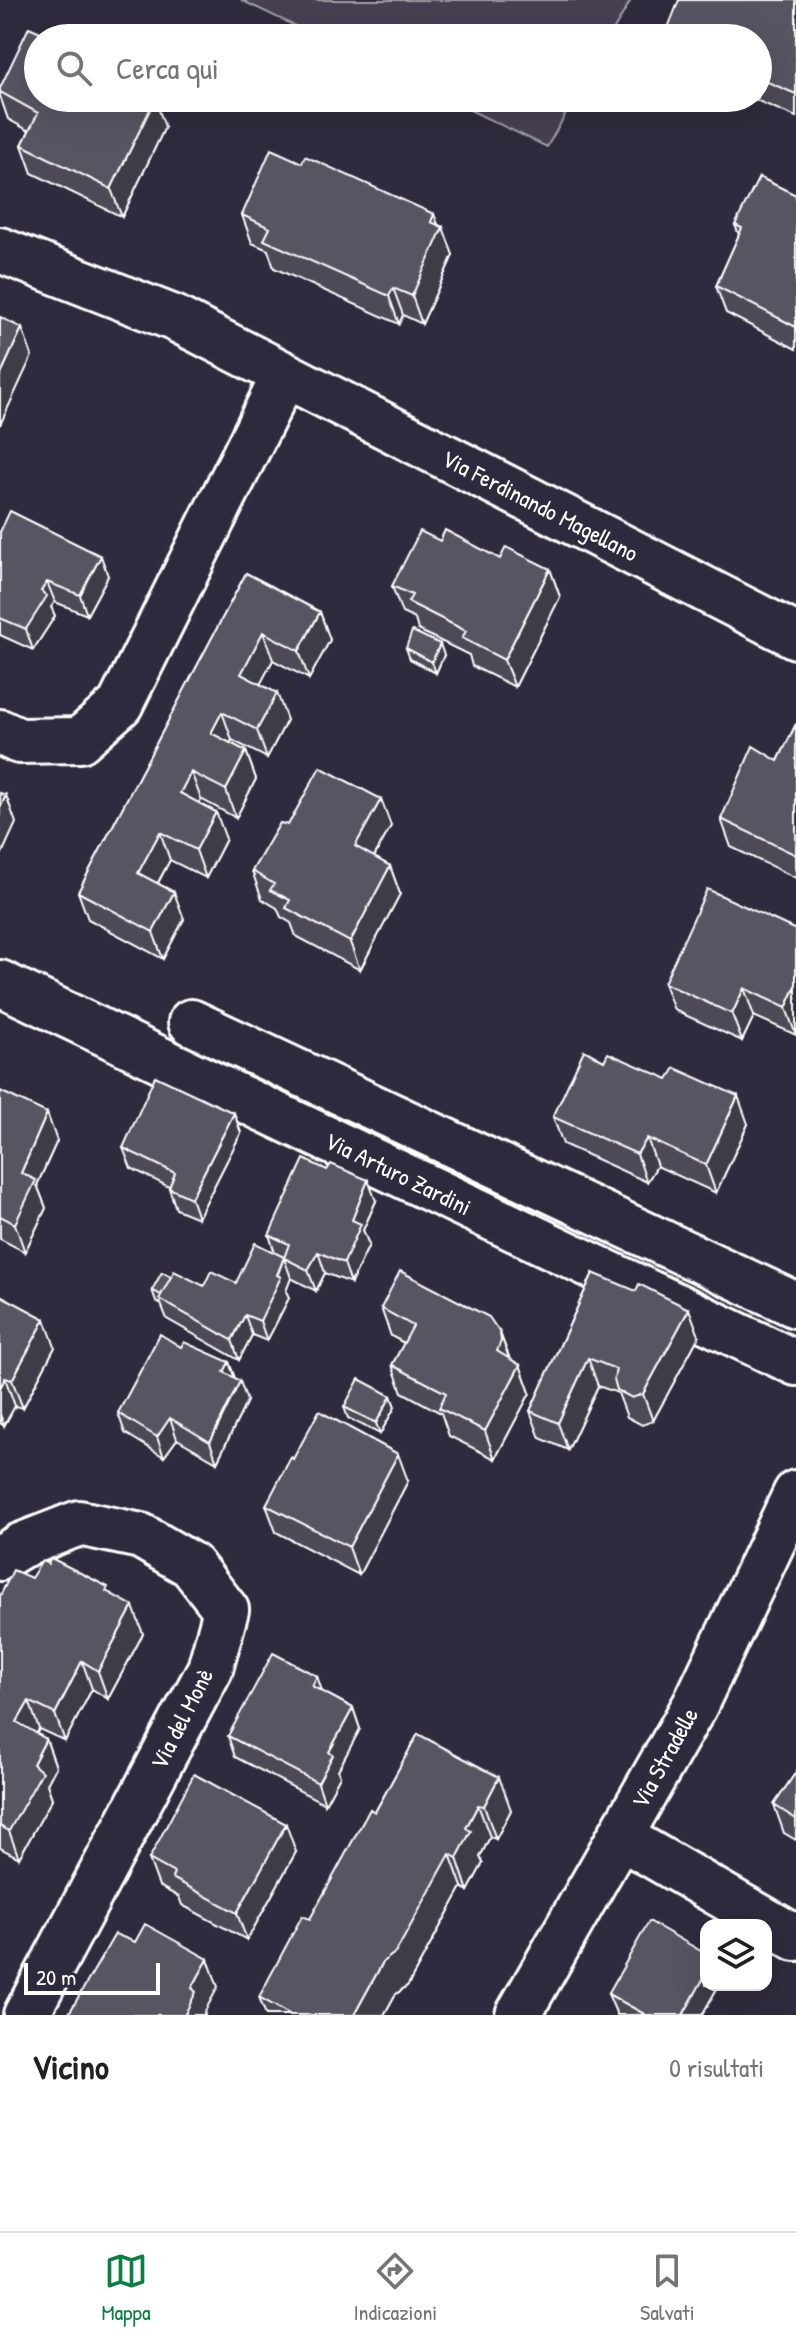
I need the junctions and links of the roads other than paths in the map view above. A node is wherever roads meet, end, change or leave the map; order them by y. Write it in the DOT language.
graph roads {
  1 [pos="0,250"];
  2 [pos="284,376"];
  3 [pos="796,636"];
  4 [pos="0,732"];
  5 [pos="0,983"];
  6 [pos="191,1022"];
  7 [pos="796,1305"];
  8 [pos="796,1363"];
  9 [pos="796,1493"];
  10 [pos="0,1558"];
  11 [pos="621,1837"];
  12 [pos="796,1938"];
  13 [pos="26,2015"];
  14 [pos="518,2015"];
  1 -- 2 [label="street, Via Ferdinando Magellano"];
  2 -- 3 [label="street, Via Ferdinando Magellano"];
  2 -- 4 [label="street"];
  5 -- 8 [label="street, Via Arturo Zardini"];
  6 -- 7 [label="street, Via Arturo Zardini"];
  9 -- 11 [label="street, Via Stradelle"];
  10 -- 13 [label="street, Via del Monè"];
  11 -- 12 [label="street"];
  11 -- 14 [label="street, Via Stradelle"];
}
